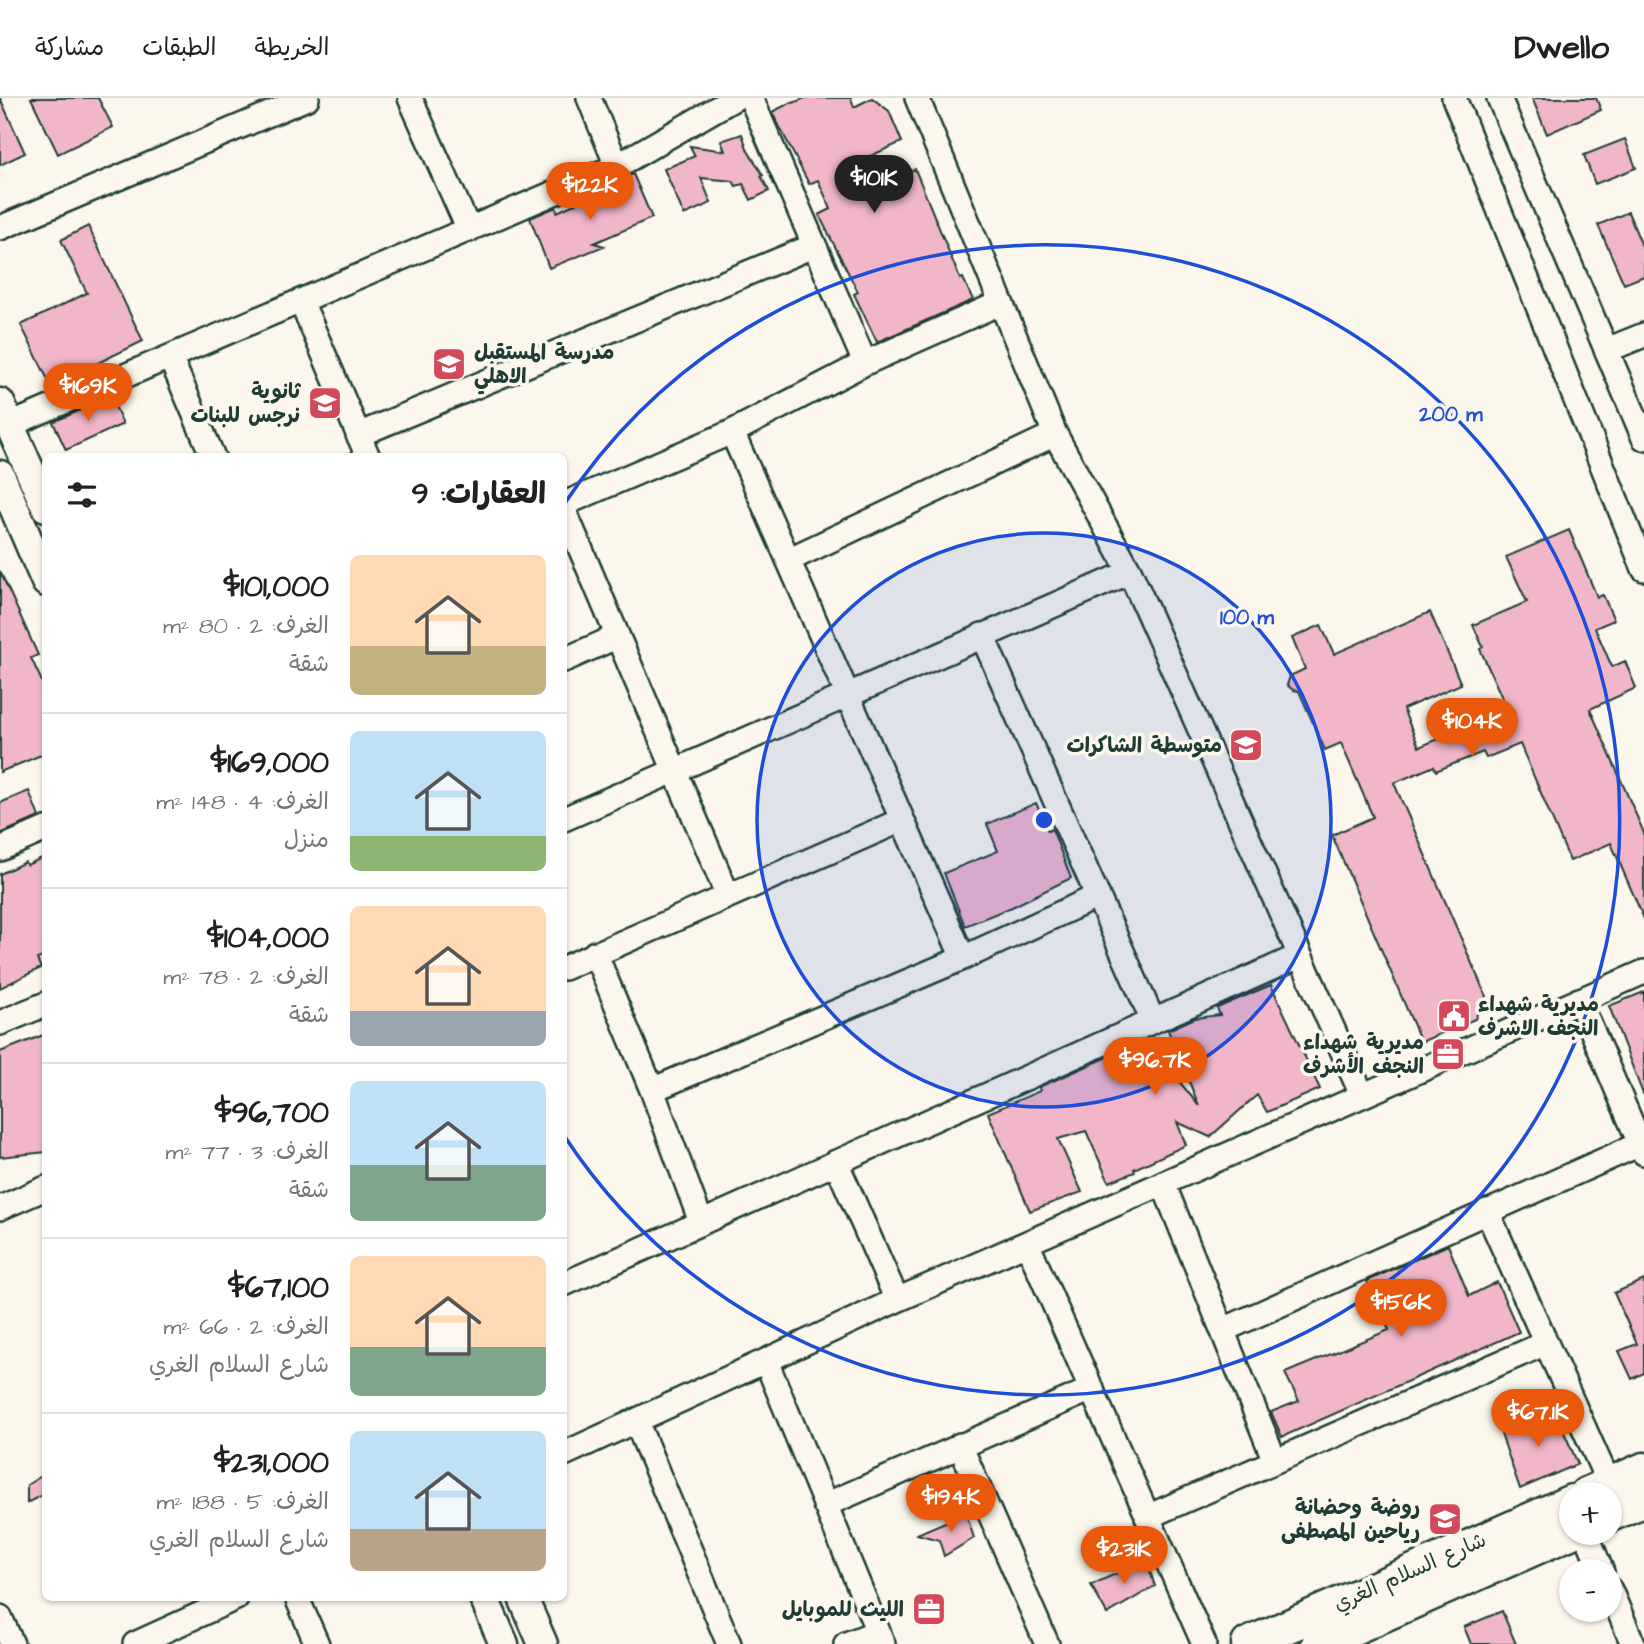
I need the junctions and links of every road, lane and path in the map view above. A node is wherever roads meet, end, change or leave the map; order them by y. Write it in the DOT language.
graph roads {
  1 [pos="307,98"];
  2 [pos="410,98"];
  3 [pos="589,98"];
  4 [pos="735,98"];
  5 [pos="751,98"];
  6 [pos="917,98"];
  7 [pos="1454,98"];
  8 [pos="1499,98"];
  9 [pos="617,166"];
  10 [pos="0,228"];
  11 [pos="469,230"];
  12 [pos="813,246"];
  13 [pos="301,301"];
  14 [pos="1000,303"];
  15 [pos="1644,335"];
  16 [pos="1607,349"];
  17 [pos="170,357"];
  18 [pos="865,363"];
  19 [pos="5,414"];
  20 [pos="732,432"];
  21 [pos="1055,434"];
  22 [pos="358,435"];
  23 [pos="1644,438"];
  24 [pos="211,453"];
  25 [pos="366,453"];
  26 [pos="0,475"];
  27 [pos="42,498"];
  28 [pos="567,503"];
  29 [pos="567,517"];
  30 [pos="788,559"];
  31 [pos="1644,569"];
  32 [pos="42,571"];
  33 [pos="1130,572"];
  34 [pos="982,635"];
  35 [pos="617,637"];
  36 [pos="567,659"];
  37 [pos="847,694"];
  38 [pos="673,771"];
  39 [pos="567,818"];
  40 [pos="902,820"];
  41 [pos="42,831"];
  42 [pos="0,849"];
  43 [pos="728,896"];
  44 [pos="1098,896"];
  45 [pos="595,953"];
  46 [pos="1299,956"];
  47 [pos="963,958"];
  48 [pos="567,967"];
  49 [pos="1644,972"];
  50 [pos="1579,1000"];
  51 [pos="42,1011"];
  52 [pos="1153,1021"];
  53 [pos="0,1023"];
  54 [pos="652,1090"];
  55 [pos="1362,1096"];
  56 [pos="1642,1148"];
  57 [pos="836,1163"];
  58 [pos="1163,1183"];
  59 [pos="42,1190"];
  60 [pos="0,1208"];
  61 [pos="1487,1211"];
  62 [pos="701,1222"];
  63 [pos="1027,1243"];
  64 [pos="567,1277"];
  65 [pos="897,1300"];
  66 [pos="1223,1330"];
  67 [pos="1546,1343"];
  68 [pos="766,1360"];
  69 [pos="1092,1389"];
  70 [pos="636,1421"];
  71 [pos="960,1445"];
  72 [pos="567,1453"];
  73 [pos="1275,1461"];
  74 [pos="1644,1469"];
  75 [pos="1595,1482"];
  76 [pos="1613,1482"];
  77 [pos="1644,1500"];
  78 [pos="825,1505"];
  79 [pos="1559,1507"];
  80 [pos="1622,1510"];
  81 [pos="1147,1517"];
  82 [pos="1559,1538"];
  83 [pos="231,1601"];
  84 [pos="298,1601"];
  85 [pos="485,1601"];
  86 [pos="524,1601"];
  87 [pos="0,1617"];
  88 [pos="1622,1618"];
  89 [pos="166,1637"];
  90 [pos="880,1638"];
  91 [pos="12,1644"];
  92 [pos="135,1644"];
  93 [pos="317,1644"];
  94 [pos="504,1644"];
  95 [pos="544,1644"];
  96 [pos="729,1644"];
  97 [pos="846,1644"];
  98 [pos="1047,1644"];
  99 [pos="1204,1644"];
  100 [pos="1248,1644"];
  101 [pos="1318,1644"];
  102 [pos="1633,1644"];
  1 -- 10 [label="street"];
  2 -- 11 [label="street"];
  3 -- 9 [label="street"];
  4 -- 9 [label="street"];
  5 -- 12 [label="street"];
  6 -- 14 [label="street"];
  7 -- 31 [label="street"];
  8 -- 16 [label="street"];
  9 -- 11 [label="street"];
  11 -- 13 [label="street"];
  12 -- 18 [label="street"];
  12 -- 22 [label="street"];
  13 -- 17 [label="street"];
  13 -- 22 [label="street"];
  14 -- 18 [label="street"];
  14 -- 21 [label="street"];
  15 -- 16 [label="street"];
  16 -- 23 [label="street"];
  17 -- 19 [label="street"];
  17 -- 24 [label="street"];
  18 -- 20 [label="street"];
  19 -- 27 [label="street"];
  20 -- 28 [label="street"];
  20 -- 30 [label="street"];
  21 -- 30 [label="street"];
  21 -- 33 [label="street"];
  22 -- 25 [label="street"];
  26 -- 32 [label="street"];
  29 -- 35 [label="street"];
  30 -- 37 [label="street"];
  33 -- 34 [label="street"];
  33 -- 46 [label="street"];
  34 -- 37 [label="street"];
  34 -- 44 [label="street"];
  35 -- 36 [label="street"];
  35 -- 38 [label="street"];
  37 -- 38 [label="street"];
  37 -- 40 [label="street"];
  38 -- 39 [label="street"];
  38 -- 43 [label="street"];
  40 -- 43 [label="street"];
  40 -- 47 [label="street"];
  41 -- 42 [label="street"];
  43 -- 45 [label="street"];
  44 -- 47 [label="street"];
  44 -- 52 [label="street"];
  45 -- 48 [label="street"];
  45 -- 54 [label="street"];
  46 -- 52 [label="street"];
  46 -- 55 [label="street"];
  47 -- 54 [label="street"];
  49 -- 50 [label="street"];
  50 -- 55 [label="street"];
  50 -- 56 [label="street"];
  51 -- 53 [label="street"];
  52 -- 57 [label="street"];
  54 -- 62 [label="street"];
  55 -- 58 [label="street"];
  56 -- 61 [label="street"];
  57 -- 62 [label="street"];
  57 -- 65 [label="street"];
  58 -- 63 [label="street"];
  58 -- 66 [label="street"];
  59 -- 60 [label="street"];
  61 -- 66 [label="street"];
  61 -- 67 [label="street"];
  62 -- 64 [label="street"];
  63 -- 65 [label="street"];
  63 -- 69 [label="street"];
  65 -- 68 [label="street"];
  66 -- 73 [label="street"];
  67 -- 73 [label="street"];
  67 -- 75 [label="street"];
  68 -- 70 [label="street"];
  68 -- 78 [label="street"];
  69 -- 71 [label="street"];
  69 -- 81 [label="street"];
  70 -- 72 [label="street"];
  70 -- 96 [label="street"];
  71 -- 78 [label="street"];
  71 -- 98 [label="street"];
  73 -- 81 [label="street"];
  74 -- 76 [label="main road"];
  77 -- 80 [label="main road"];
  78 -- 90 [label="street"];
  79 -- 100 [label="main road, شارع السلام الغري"];
  81 -- 99 [label="street"];
  82 -- 101 [label="main road, شارع السلام الغري"];
  83 -- 89 [label="street"];
  84 -- 93 [label="street"];
  85 -- 94 [label="street"];
  86 -- 95 [label="street"];
  87 -- 91 [label="street"];
  88 -- 102 [label="street"];
  89 -- 92 [label="street"];
  90 -- 97 [label="street"];
}
